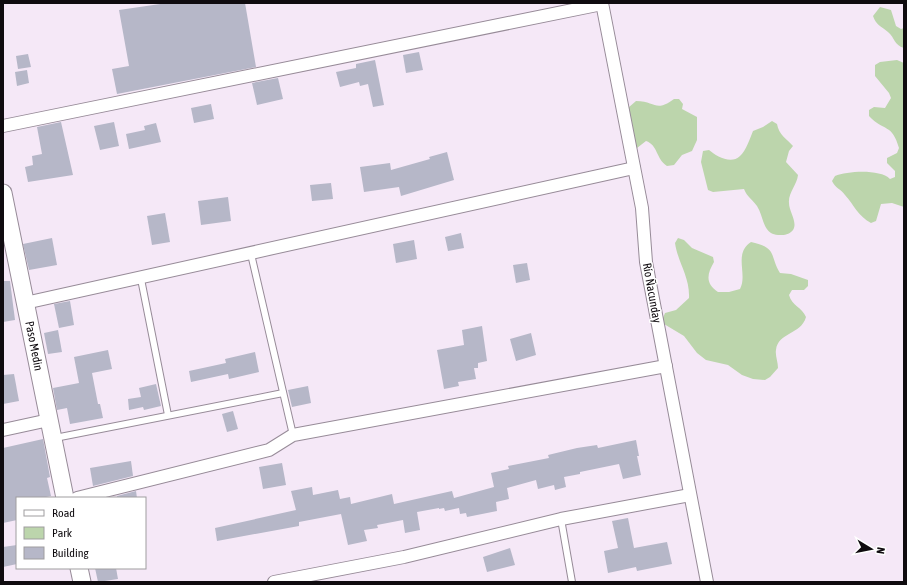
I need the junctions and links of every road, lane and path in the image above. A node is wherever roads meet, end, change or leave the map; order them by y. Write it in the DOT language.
graph roads {
  1 [pos="602,4"];
  2 [pos="3,126"];
  3 [pos="634,168"];
  4 [pos="3,193"];
  5 [pos="251,254"];
  6 [pos="141,279"];
  7 [pos="25,303"];
  8 [pos="666,366"];
  9 [pos="283,392"];
  10 [pos="168,415"];
  11 [pos="49,420"];
  12 [pos="3,430"];
  13 [pos="292,436"];
  14 [pos="53,438"];
  15 [pos="690,495"];
  16 [pos="65,497"];
  17 [pos="81,497"];
  18 [pos="561,519"];
  19 [pos="79,569"];
  20 [pos="82,582"];
  21 [pos="274,582"];
  22 [pos="572,582"];
  23 [pos="707,582"];
  1 -- 2 [label="street"];
  1 -- 3 [label="street, Río Ñacunday"];
  3 -- 5 [label="street"];
  3 -- 8 [label="street, Río Ñacunday"];
  4 -- 7 [label="street, Paso Medin"];
  5 -- 6 [label="street"];
  5 -- 9 [label="lane"];
  6 -- 7 [label="street"];
  6 -- 10 [label="lane"];
  7 -- 11 [label="street, Paso Medin"];
  8 -- 13 [label="street"];
  8 -- 15 [label="street, Río Ñacunday"];
  9 -- 10 [label="lane"];
  9 -- 13 [label="lane"];
  10 -- 14 [label="lane"];
  11 -- 12 [label="street"];
  11 -- 14 [label="street, Paso Medin"];
  13 -- 17 [label="street"];
  14 -- 16 [label="street, Paso Medin"];
  15 -- 18 [label="street"];
  15 -- 23 [label="street, Río Ñacunday"];
  18 -- 21 [label="street"];
  18 -- 22 [label="lane"];
  19 -- 20 [label="street"];
}
